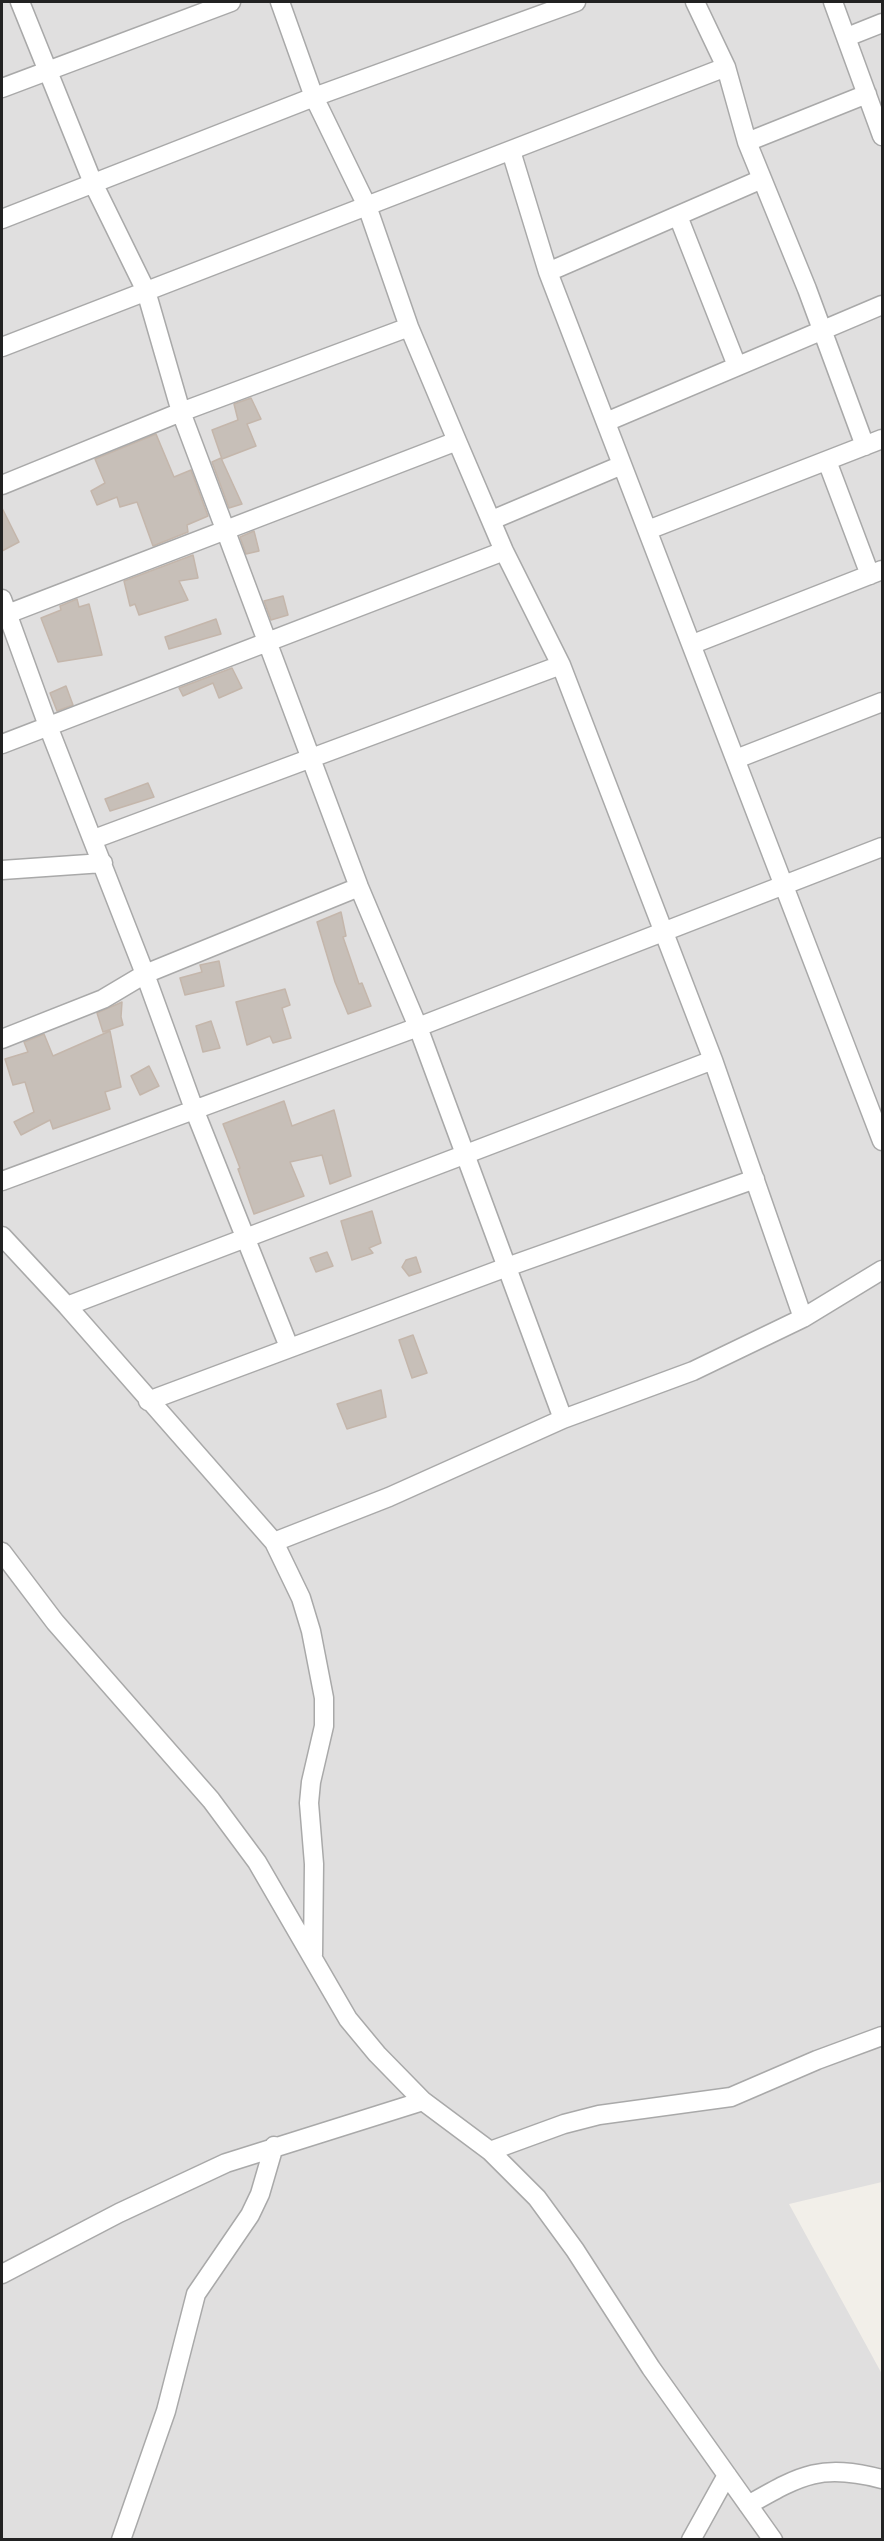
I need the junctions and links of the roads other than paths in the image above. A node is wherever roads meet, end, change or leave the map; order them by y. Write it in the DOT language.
graph roads {
  1 [pos="20,2"];
  2 [pos="231,2"];
  3 [pos="280,2"];
  4 [pos="576,2"];
  5 [pos="695,2"];
  6 [pos="833,2"];
  7 [pos="882,23"];
  8 [pos="847,37"];
  9 [pos="726,67"];
  10 [pos="47,70"];
  11 [pos="2,88"];
  12 [pos="867,94"];
  13 [pos="314,97"];
  14 [pos="882,136"];
  15 [pos="747,142"];
  16 [pos="511,150"];
  17 [pos="762,179"];
  18 [pos="93,183"];
  19 [pos="367,206"];
  20 [pos="678,216"];
  21 [pos="2,219"];
  22 [pos="548,272"];
  23 [pos="146,291"];
  24 [pos="882,305"];
  25 [pos="409,327"];
  26 [pos="823,330"];
  27 [pos="2,346"];
  28 [pos="737,366"];
  29 [pos="181,412"];
  30 [pos="606,422"];
  31 [pos="882,439"];
  32 [pos="457,441"];
  33 [pos="865,446"];
  34 [pos="827,461"];
  35 [pos="622,465"];
  36 [pos="2,485"];
  37 [pos="492,520"];
  38 [pos="225,529"];
  39 [pos="648,530"];
  40 [pos="504,551"];
  41 [pos="876,573"];
  42 [pos="3,610"];
  43 [pos="266,641"];
  44 [pos="693,644"];
  45 [pos="561,665"];
  46 [pos="882,702"];
  47 [pos="48,726"];
  48 [pos="2,744"];
  49 [pos="310,759"];
  50 [pos="736,759"];
  51 [pos="94,839"];
  52 [pos="882,846"];
  53 [pos="103,862"];
  54 [pos="2,870"];
  55 [pos="785,886"];
  56 [pos="359,887"];
  57 [pos="665,931"];
  58 [pos="145,974"];
  59 [pos="418,1027"];
  60 [pos="2,1039"];
  61 [pos="713,1060"];
  62 [pos="194,1109"];
  63 [pos="882,1141"];
  64 [pos="465,1154"];
  65 [pos="755,1179"];
  66 [pos="2,1181"];
  67 [pos="2,1236"];
  68 [pos="246,1238"];
  69 [pos="507,1267"];
  70 [pos="882,1270"];
  71 [pos="67,1306"];
  72 [pos="803,1318"];
  73 [pos="289,1347"];
  74 [pos="148,1401"];
  75 [pos="563,1419"];
  76 [pos="274,1542"];
  77 [pos="2,1552"];
  78 [pos="313,1956"];
  79 [pos="882,2036"];
  80 [pos="423,2101"];
  81 [pos="274,2146"];
  82 [pos="490,2151"];
  83 [pos="2,2274"];
  84 [pos="727,2475"];
  85 [pos="882,2479"];
  86 [pos="748,2505"];
  87 [pos="121,2540"];
  88 [pos="691,2540"];
  89 [pos="773,2540"];
  1 -- 10 [label="street"];
  2 -- 10 [label="street"];
  3 -- 13 [label="street"];
  4 -- 13 [label="street"];
  5 -- 9 [label="street"];
  6 -- 8 [label="street"];
  7 -- 8 [label="street"];
  8 -- 12 [label="street"];
  9 -- 15 [label="street"];
  9 -- 16 [label="street"];
  10 -- 11 [label="street"];
  10 -- 18 [label="street"];
  12 -- 14 [label="street"];
  12 -- 15 [label="street"];
  13 -- 18 [label="street"];
  13 -- 19 [label="street"];
  15 -- 17 [label="street"];
  16 -- 19 [label="street"];
  16 -- 22 [label="street"];
  17 -- 20 [label="street"];
  17 -- 26 [label="street"];
  18 -- 21 [label="street"];
  18 -- 23 [label="street"];
  19 -- 23 [label="street"];
  19 -- 25 [label="street"];
  20 -- 22 [label="street"];
  20 -- 28 [label="street"];
  22 -- 30 [label="street"];
  23 -- 27 [label="street"];
  23 -- 29 [label="street"];
  24 -- 26 [label="street"];
  25 -- 29 [label="street"];
  25 -- 32 [label="street"];
  26 -- 28 [label="street"];
  26 -- 33 [label="street"];
  28 -- 30 [label="street"];
  29 -- 36 [label="street"];
  29 -- 38 [label="street"];
  30 -- 35 [label="street"];
  31 -- 33 [label="street"];
  32 -- 37 [label="street"];
  32 -- 38 [label="street"];
  33 -- 34 [label="street"];
  34 -- 39 [label="street"];
  34 -- 41 [label="street"];
  35 -- 37 [label="street"];
  35 -- 39 [label="street"];
  37 -- 40 [label="street"];
  38 -- 42 [label="street"];
  38 -- 43 [label="street"];
  39 -- 44 [label="street"];
  40 -- 43 [label="street"];
  40 -- 45 [label="street"];
  41 -- 44 [label="street"];
  42 -- 47 [label="street"];
  43 -- 47 [label="street"];
  43 -- 49 [label="street"];
  44 -- 50 [label="street"];
  45 -- 49 [label="street"];
  45 -- 57 [label="street"];
  46 -- 50 [label="street"];
  47 -- 48 [label="street"];
  47 -- 51 [label="street"];
  49 -- 51 [label="street"];
  49 -- 56 [label="street"];
  50 -- 55 [label="street"];
  51 -- 53 [label="street"];
  52 -- 55 [label="street"];
  53 -- 54 [label="street"];
  53 -- 58 [label="street"];
  55 -- 57 [label="street"];
  55 -- 63 [label="street"];
  56 -- 58 [label="street"];
  56 -- 59 [label="street"];
  57 -- 59 [label="street"];
  57 -- 61 [label="street"];
  58 -- 60 [label="street"];
  58 -- 62 [label="street"];
  59 -- 62 [label="street"];
  59 -- 64 [label="street"];
  61 -- 64 [label="street"];
  61 -- 65 [label="street"];
  62 -- 66 [label="street"];
  62 -- 68 [label="street"];
  64 -- 68 [label="street"];
  64 -- 69 [label="street"];
  65 -- 69 [label="street"];
  65 -- 72 [label="street"];
  67 -- 71 [label="street"];
  68 -- 71 [label="street"];
  68 -- 73 [label="street"];
  69 -- 73 [label="street"];
  69 -- 75 [label="street"];
  70 -- 72 [label="street"];
  71 -- 74 [label="street"];
  72 -- 75 [label="street"];
  73 -- 74 [label="street"];
  74 -- 76 [label="street"];
  75 -- 76 [label="street"];
  76 -- 78 [label="street"];
  77 -- 78 [label="street"];
  78 -- 80 [label="street"];
  79 -- 82 [label="street"];
  80 -- 81 [label="street"];
  80 -- 82 [label="street"];
  81 -- 83 [label="street"];
  81 -- 87 [label="street"];
  82 -- 84 [label="street"];
  84 -- 86 [label="street"];
  84 -- 88 [label="street"];
  85 -- 86 [label="street"];
  86 -- 89 [label="street"];
}
